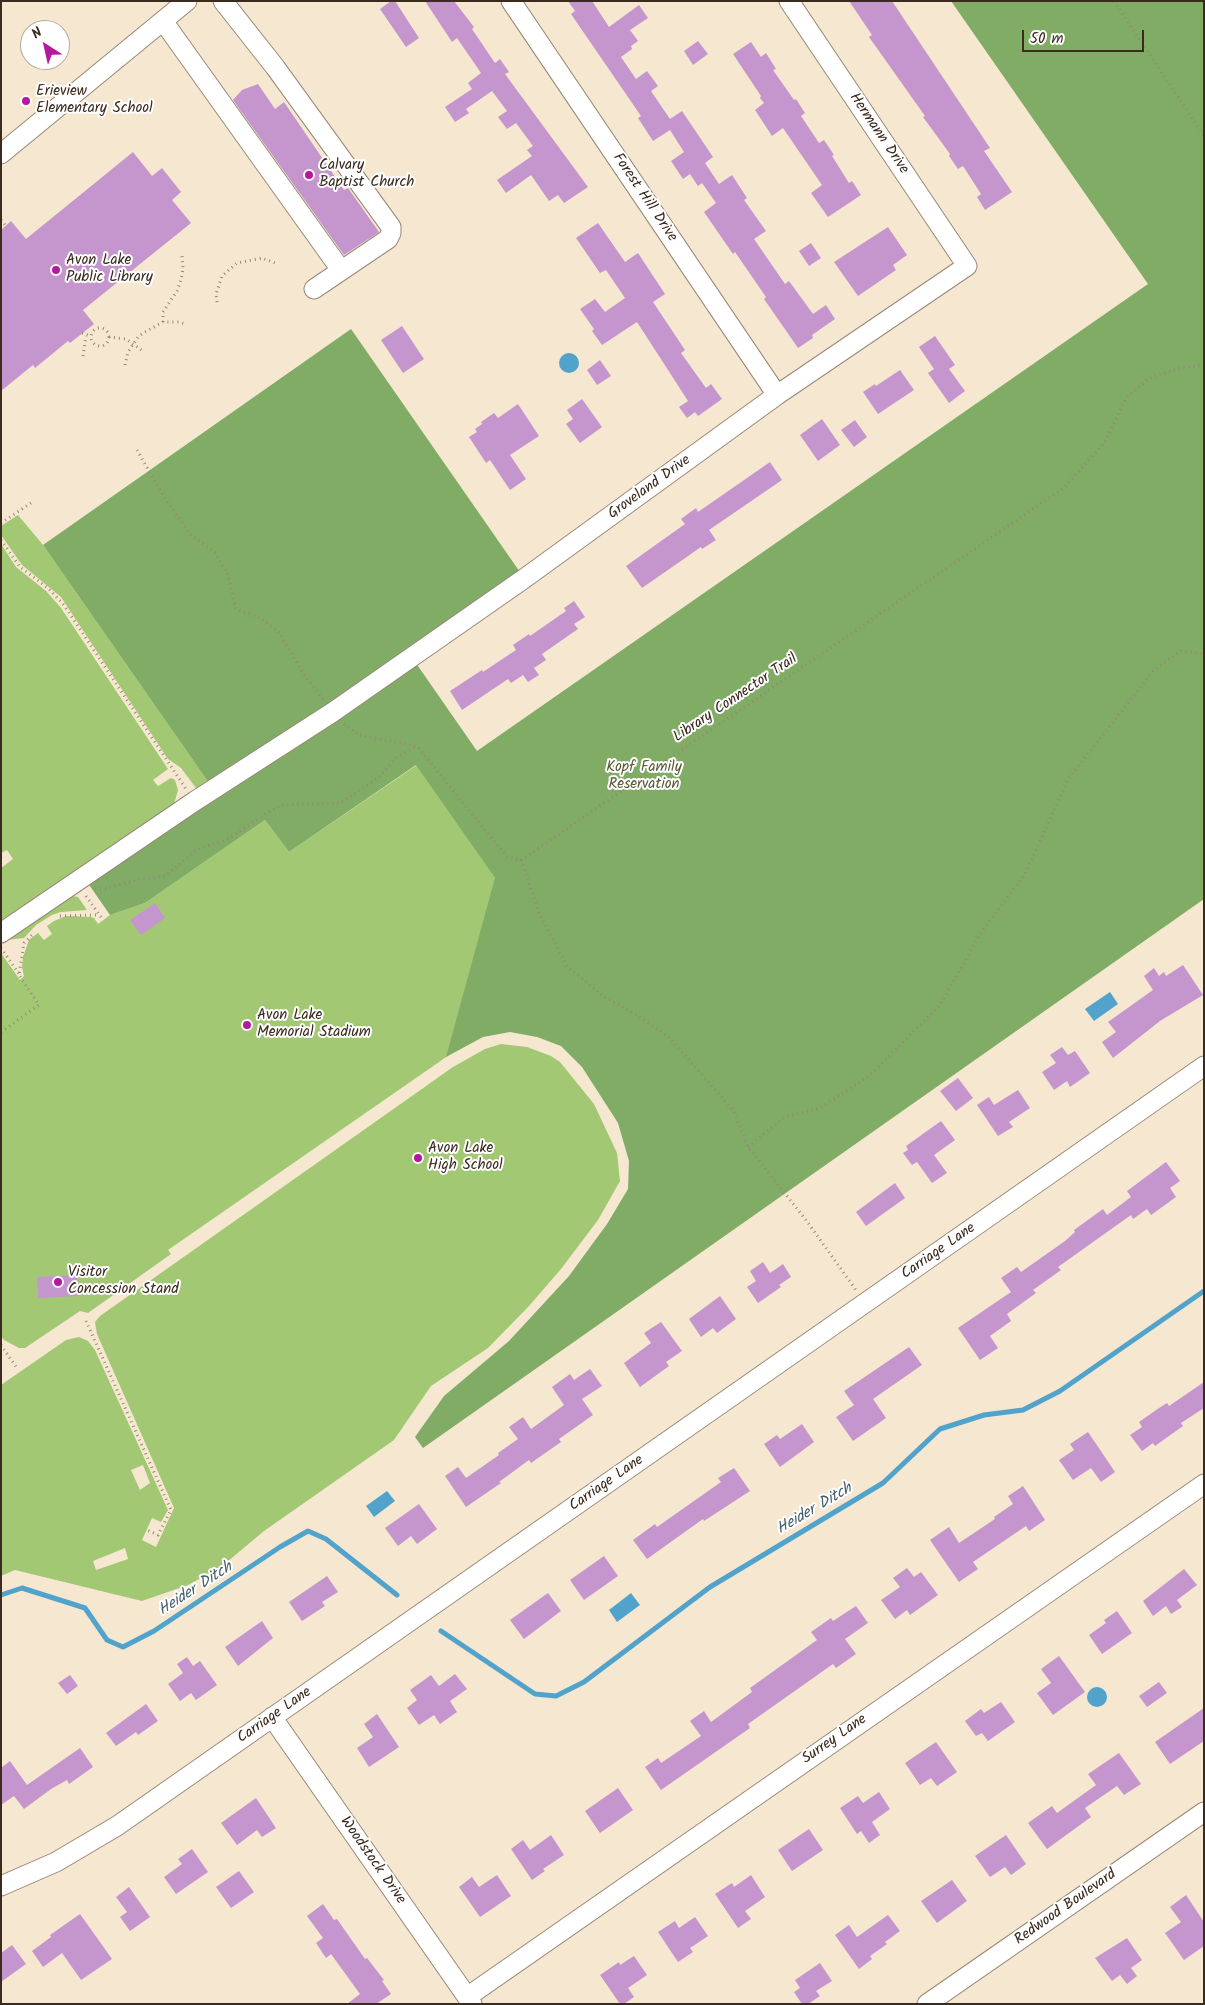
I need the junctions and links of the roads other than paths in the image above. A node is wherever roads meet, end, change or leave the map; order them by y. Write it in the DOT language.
graph roads {
  1 [pos="187,1"];
  2 [pos="223,1"];
  3 [pos="511,1"];
  4 [pos="789,1"];
  5 [pos="163,21"];
  6 [pos="1,154"];
  7 [pos="968,266"];
  8 [pos="341,270"];
  9 [pos="314,289"];
  10 [pos="777,395"];
  11 [pos="1,933"];
  12 [pos="1204,1066"];
  13 [pos="1204,1484"];
  14 [pos="272,1717"];
  15 [pos="1204,1812"];
  16 [pos="1,1886"];
  17 [pos="470,2000"];
  18 [pos="927,2004"];
  1 -- 5 [label="street"];
  2 -- 8 [label="street"];
  3 -- 10 [label="street, Forest Hill Drive"];
  4 -- 7 [label="street, Hermann Drive"];
  5 -- 6 [label="street"];
  5 -- 8 [label="street"];
  7 -- 10 [label="street, Groveland Drive"];
  8 -- 9 [label="street"];
  10 -- 11 [label="street, Groveland Drive"];
  12 -- 14 [label="street, Carriage Lane"];
  13 -- 17 [label="street, Surrey Lane"];
  14 -- 16 [label="street, Carriage Lane"];
  14 -- 17 [label="street, Woodstock Drive"];
  15 -- 18 [label="street, Redwood Boulevard"];
}
